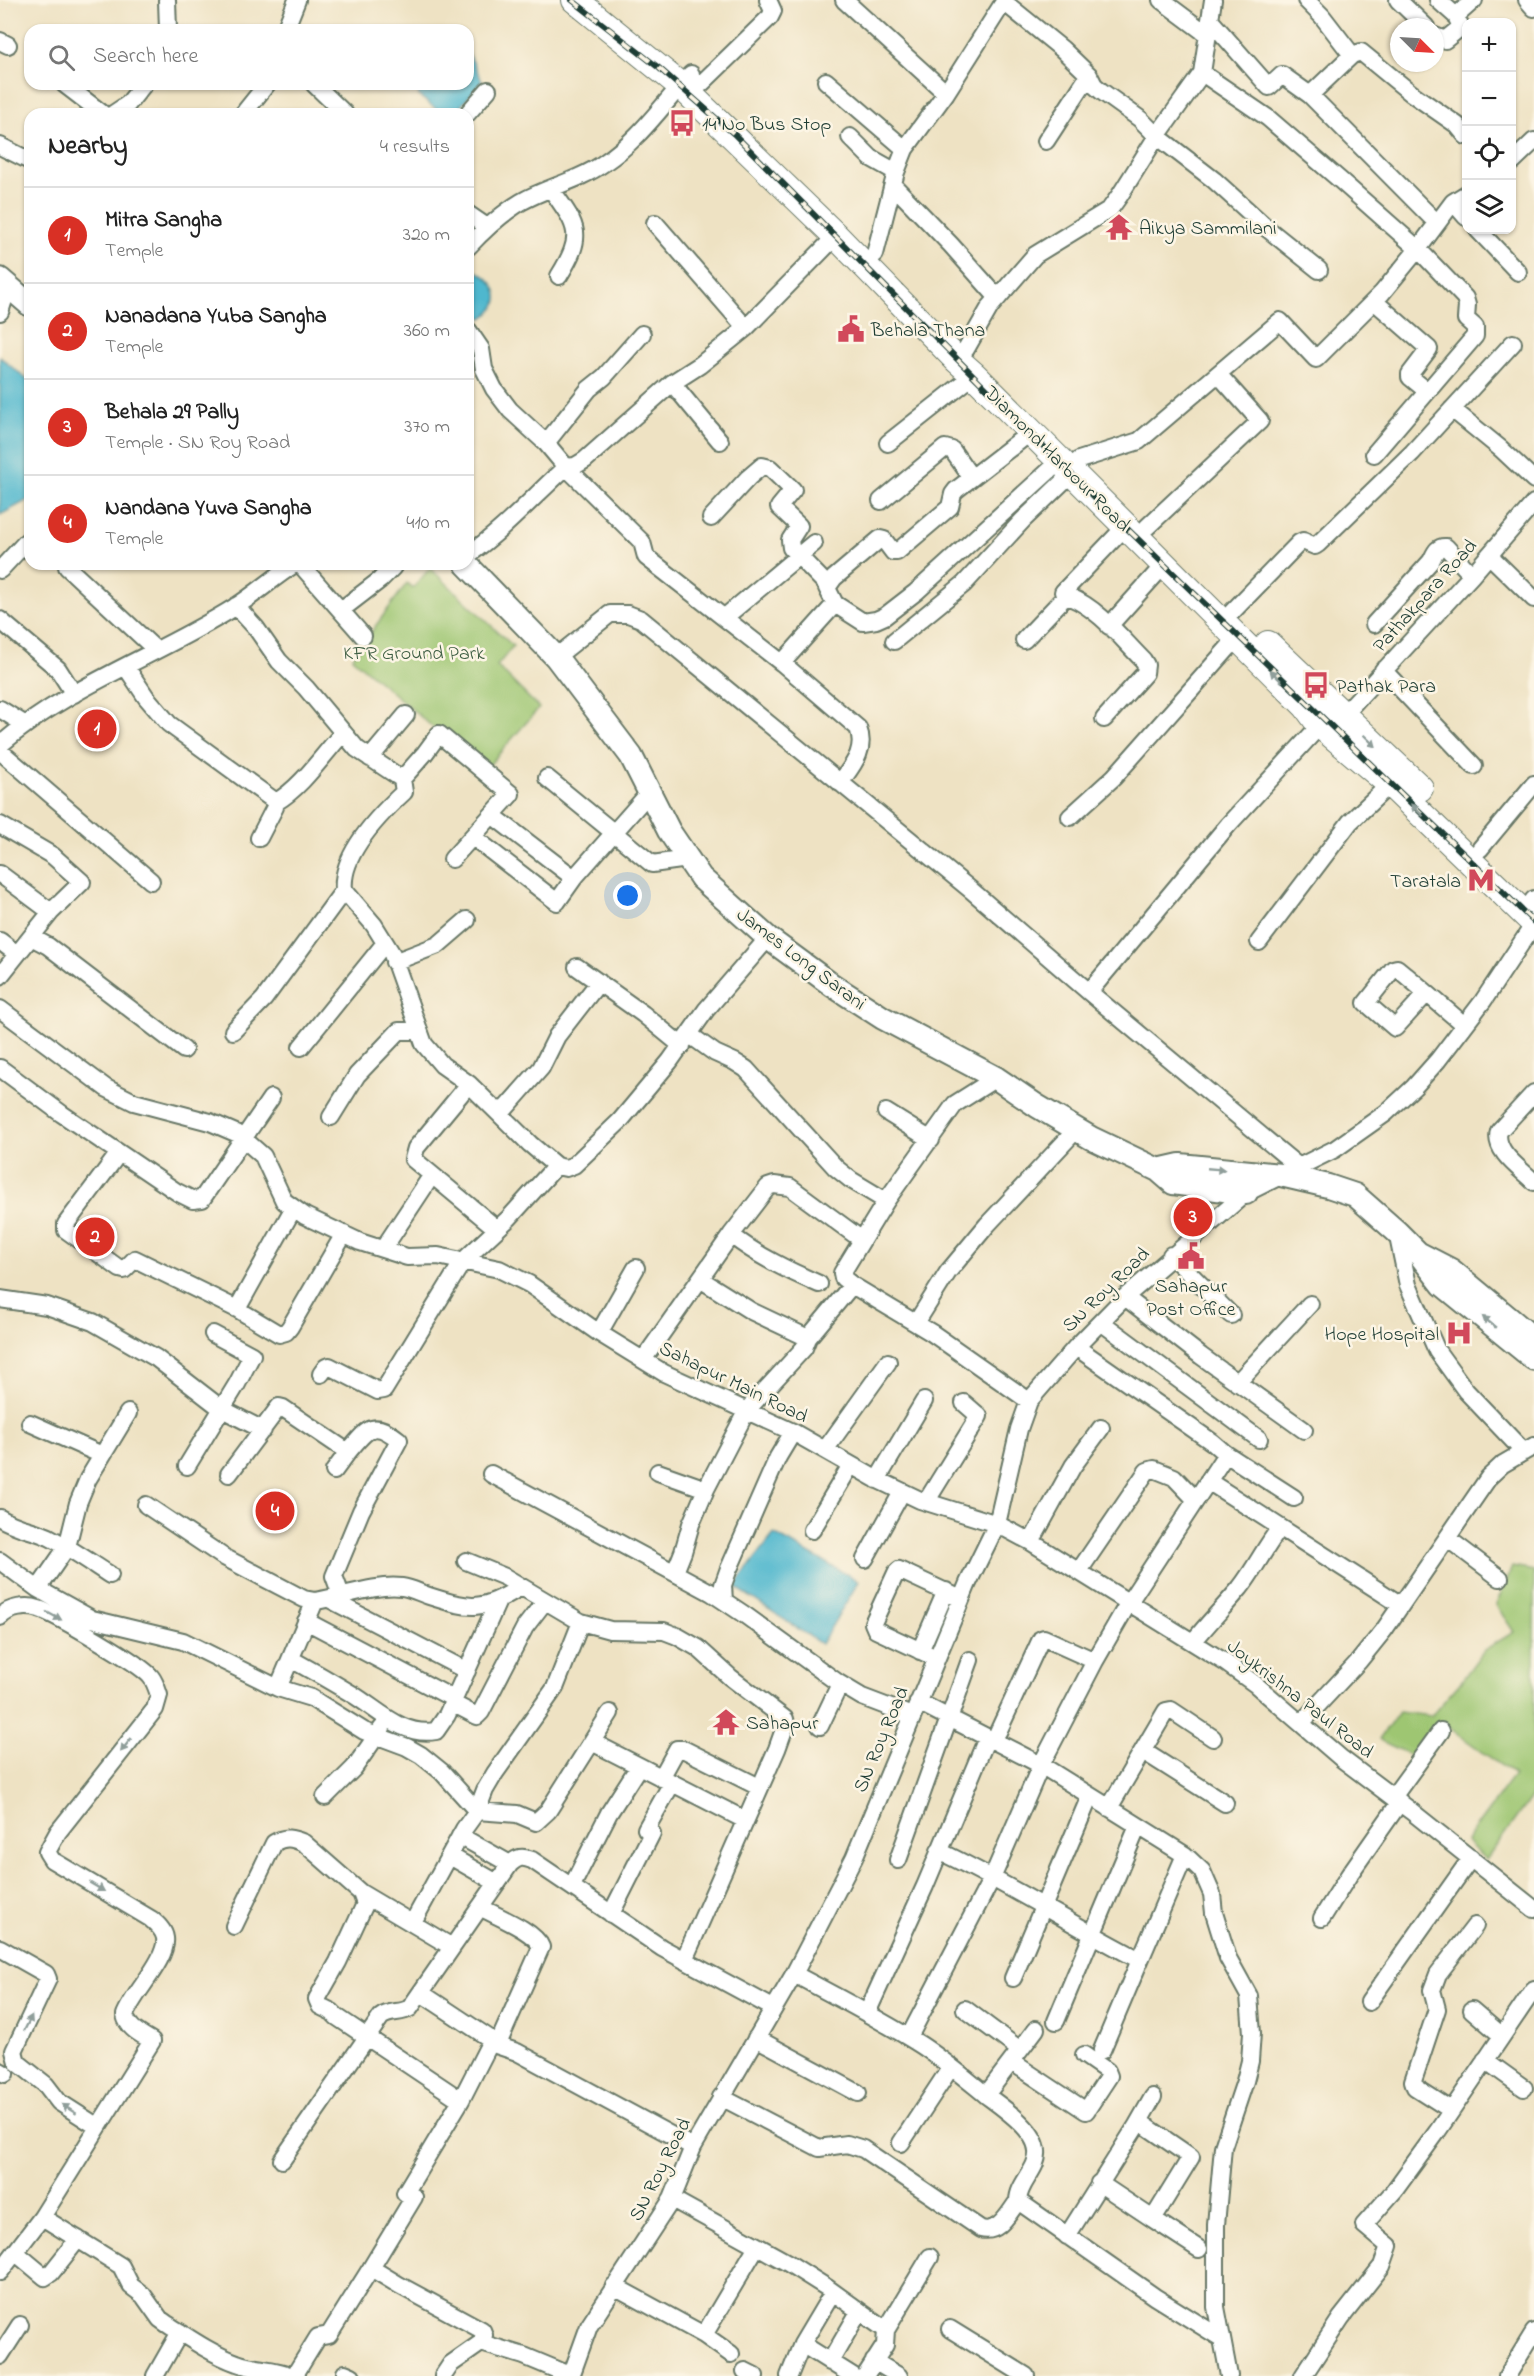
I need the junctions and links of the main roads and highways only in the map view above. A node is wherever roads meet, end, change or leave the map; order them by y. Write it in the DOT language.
graph roads {
  1 [pos="575,0"];
  2 [pos="598,0"];
  3 [pos="691,81"];
  4 [pos="4,283"];
  5 [pos="24,300"];
  6 [pos="966,361"];
  7 [pos="1070,465"];
  8 [pos="1136,527"];
  9 [pos="472,570"];
  10 [pos="1333,716"];
  11 [pos="1534,910"];
  12 [pos="1158,1170"];
  13 [pos="1246,1192"];
  14 [pos="1418,1253"];
  15 [pos="1534,1339"];
  16 [pos="1534,1359"];
  1 -- 3 [label="highway, Diamond Harbour Road"];
  2 -- 3 [label="highway, Diamond Harbour Road"];
  3 -- 6 [label="highway, Diamond Harbour Road"];
  3 -- 6 [label="highway, Diamond Harbour Road"];
  4 -- 5 [label="main road"];
  6 -- 7 [label="highway, Diamond Harbour Road"];
  6 -- 7 [label="highway, Diamond Harbour Road"];
  7 -- 8 [label="highway, Diamond Harbour Road"];
  8 -- 10 [label="highway, Diamond Harbour Road"];
  10 -- 8 [label="highway, Diamond Harbour Road, one-way"];
  9 -- 12 [label="main road, James Long Sarani"];
  10 -- 11 [label="highway, Diamond Harbour Road, one-way"];
  11 -- 10 [label="highway, Diamond Harbour Road, one-way"];
  12 -- 13 [label="main road, James Long Sarani"];
  12 -- 14 [label="main road, one-way"];
  14 -- 15 [label="main road"];
  16 -- 14 [label="main road, one-way"];
}
